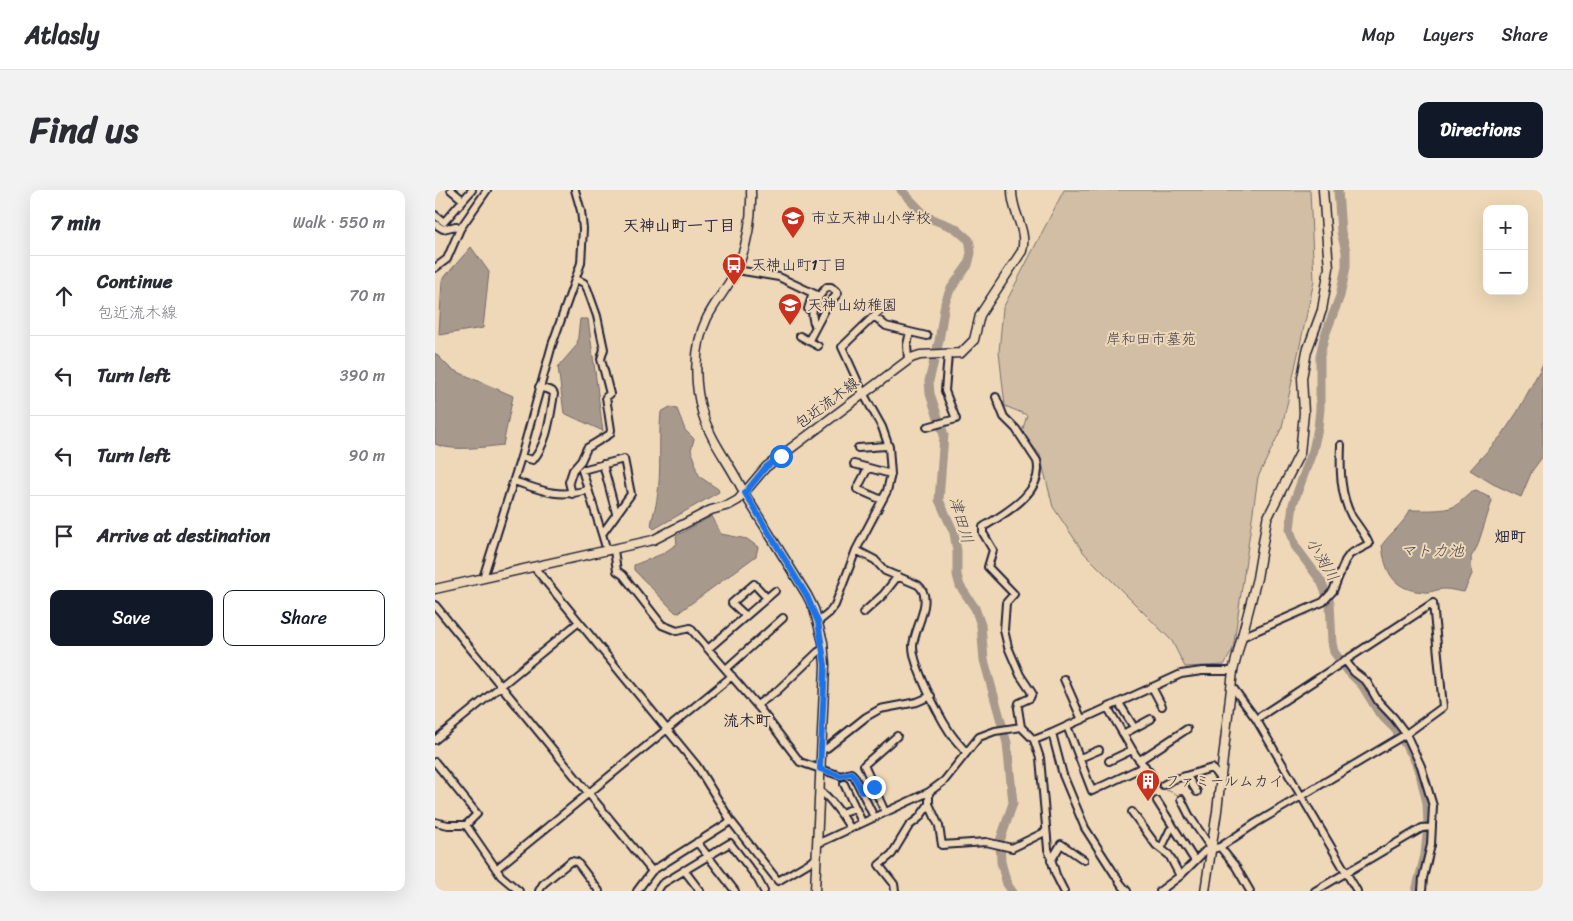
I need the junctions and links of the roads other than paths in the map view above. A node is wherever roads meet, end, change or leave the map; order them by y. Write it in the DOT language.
graph roads {
  1 [pos="451,190"];
  2 [pos="472,190"];
  3 [pos="487,190"];
  4 [pos="575,190"];
  5 [pos="751,190"];
  6 [pos="1012,190"];
  7 [pos="1323,190"];
  8 [pos="463,200"];
  9 [pos="435,215"];
  10 [pos="435,224"];
  11 [pos="460,229"];
  12 [pos="435,268"];
  13 [pos="737,270"];
  14 [pos="576,279"];
  15 [pos="816,294"];
  16 [pos="808,309"];
  17 [pos="880,311"];
  18 [pos="874,316"];
  19 [pos="816,327"];
  20 [pos="910,332"];
  21 [pos="800,336"];
  22 [pos="927,336"];
  23 [pos="809,340"];
  24 [pos="818,346"];
  25 [pos="946,354"];
  26 [pos="908,360"];
  27 [pos="539,387"];
  28 [pos="863,393"];
  29 [pos="996,398"];
  30 [pos="927,427"];
  31 [pos="1341,445"];
  32 [pos="889,447"];
  33 [pos="858,448"];
  34 [pos="521,457"];
  35 [pos="603,464"];
  36 [pos="854,464"];
  37 [pos="868,468"];
  38 [pos="891,474"];
  39 [pos="513,481"];
  40 [pos="588,490"];
  41 [pos="745,493"];
  42 [pos="572,494"];
  43 [pos="882,500"];
  44 [pos="616,513"];
  45 [pos="602,534"];
  46 [pos="610,550"];
  47 [pos="856,550"];
  48 [pos="534,567"];
  49 [pos="898,576"];
  50 [pos="483,578"];
  51 [pos="435,588"];
  52 [pos="775,591"];
  53 [pos="767,598"];
  54 [pos="435,605"];
  55 [pos="863,613"];
  56 [pos="746,616"];
  57 [pos="783,618"];
  58 [pos="579,622"];
  59 [pos="818,622"];
  60 [pos="1242,637"];
  61 [pos="708,649"];
  62 [pos="823,649"];
  63 [pos="1345,660"];
  64 [pos="726,669"];
  65 [pos="1233,671"];
  66 [pos="732,676"];
  67 [pos="1064,679"];
  68 [pos="1231,685"];
  69 [pos="502,686"];
  70 [pos="1152,687"];
  71 [pos="931,696"];
  72 [pos="1119,703"];
  73 [pos="757,705"];
  74 [pos="1162,706"];
  75 [pos="1109,708"];
  76 [pos="1151,718"];
  77 [pos="1256,719"];
  78 [pos="1082,720"];
  79 [pos="1131,724"];
  80 [pos="1067,726"];
  81 [pos="1021,727"];
  82 [pos="667,729"];
  83 [pos="1187,729"];
  84 [pos="1052,733"];
  85 [pos="1123,734"];
  86 [pos="1405,734"];
  87 [pos="897,736"];
  88 [pos="435,740"];
  89 [pos="1034,740"];
  90 [pos="821,750"];
  91 [pos="1099,750"];
  92 [pos="1133,750"];
  93 [pos="966,752"];
  94 [pos="1080,758"];
  95 [pos="1140,760"];
  96 [pos="1109,761"];
  97 [pos="435,762"];
  98 [pos="1145,766"];
  99 [pos="820,769"];
  100 [pos="1151,774"];
  101 [pos="1187,776"];
  102 [pos="1221,779"];
  103 [pos="844,784"];
  104 [pos="1163,785"];
  105 [pos="874,787"];
  106 [pos="819,790"];
  107 [pos="862,792"];
  108 [pos="929,792"];
  109 [pos="1197,792"];
  110 [pos="589,793"];
  111 [pos="1301,796"];
  112 [pos="1181,799"];
  113 [pos="1157,801"];
  114 [pos="929,804"];
  115 [pos="855,808"];
  116 [pos="885,812"];
  117 [pos="1132,812"];
  118 [pos="841,813"];
  119 [pos="874,817"];
  120 [pos="731,821"];
  121 [pos="435,822"];
  122 [pos="862,822"];
  123 [pos="466,825"];
  124 [pos="1432,827"];
  125 [pos="850,828"];
  126 [pos="1170,830"];
  127 [pos="1045,832"];
  128 [pos="697,842"];
  129 [pos="817,844"];
  130 [pos="1216,848"];
  131 [pos="1161,849"];
  132 [pos="708,855"];
  133 [pos="817,858"];
  134 [pos="1084,860"];
  135 [pos="1051,861"];
  136 [pos="1195,861"];
  137 [pos="496,869"];
  138 [pos="684,870"];
  139 [pos="652,871"];
  140 [pos="1346,873"];
  141 [pos="1180,876"];
  142 [pos="519,891"];
  143 [pos="539,891"];
  144 [pos="599,891"];
  145 [pos="637,891"];
  146 [pos="657,891"];
  147 [pos="699,891"];
  148 [pos="735,891"];
  149 [pos="764,891"];
  150 [pos="815,891"];
  151 [pos="895,891"];
  152 [pos="1064,891"];
  153 [pos="1127,891"];
  154 [pos="1160,891"];
  155 [pos="1205,891"];
  156 [pos="1250,891"];
  157 [pos="1315,891"];
  158 [pos="1357,891"];
  159 [pos="1421,891"];
  1 -- 8 [label="street"];
  2 -- 8 [label="street"];
  3 -- 11 [label="street"];
  4 -- 14 [label="street"];
  5 -- 13 [label="street"];
  6 -- 25 [label="street, 包近流木線"];
  7 -- 60 [label="street"];
  8 -- 9 [label="street"];
  10 -- 11 [label="street"];
  11 -- 12 [label="street"];
  13 -- 15 [label="street"];
  13 -- 41 [label="street"];
  14 -- 27 [label="street"];
  14 -- 42 [label="street"];
  15 -- 16 [label="street"];
  15 -- 19 [label="street"];
  15 -- 19 [label="street"];
  17 -- 18 [label="street"];
  18 -- 20 [label="street"];
  18 -- 28 [label="street"];
  19 -- 23 [label="street"];
  20 -- 22 [label="street"];
  20 -- 26 [label="street"];
  21 -- 23 [label="street"];
  23 -- 24 [label="street"];
  25 -- 26 [label="street, 包近流木線"];
  25 -- 30 [label="street"];
  26 -- 28 [label="street, 包近流木線"];
  27 -- 34 [label="street"];
  27 -- 34 [label="street"];
  28 -- 32 [label="street"];
  28 -- 41 [label="street, 包近流木線"];
  29 -- 81 [label="street"];
  31 -- 60 [label="street"];
  32 -- 33 [label="street"];
  32 -- 38 [label="street"];
  34 -- 39 [label="street"];
  35 -- 40 [label="street"];
  35 -- 44 [label="street"];
  35 -- 44 [label="street"];
  36 -- 37 [label="street"];
  37 -- 38 [label="street"];
  37 -- 43 [label="street"];
  38 -- 43 [label="street"];
  39 -- 42 [label="street"];
  39 -- 50 [label="street"];
  40 -- 42 [label="street"];
  40 -- 45 [label="street"];
  41 -- 46 [label="street, 包近流木線"];
  41 -- 59 [label="street"];
  43 -- 47 [label="street"];
  44 -- 45 [label="street"];
  45 -- 46 [label="street"];
  46 -- 48 [label="street, 包近流木線"];
  46 -- 61 [label="street"];
  47 -- 49 [label="street"];
  47 -- 59 [label="street"];
  48 -- 50 [label="street, 包近流木線"];
  48 -- 58 [label="street"];
  49 -- 55 [label="street"];
  49 -- 71 [label="street"];
  50 -- 51 [label="street, 包近流木線"];
  52 -- 53 [label="street"];
  53 -- 56 [label="street"];
  53 -- 56 [label="street"];
  54 -- 69 [label="street"];
  56 -- 61 [label="street"];
  57 -- 64 [label="street"];
  58 -- 69 [label="street"];
  58 -- 82 [label="street"];
  59 -- 62 [label="street"];
  60 -- 65 [label="street"];
  61 -- 64 [label="street"];
  62 -- 73 [label="street"];
  62 -- 90 [label="street"];
  63 -- 77 [label="street"];
  63 -- 86 [label="street"];
  63 -- 86 [label="street"];
  64 -- 66 [label="street"];
  65 -- 68 [label="street"];
  65 -- 70 [label="street"];
  66 -- 73 [label="street"];
  66 -- 82 [label="street"];
  67 -- 78 [label="street"];
  68 -- 77 [label="street"];
  68 -- 102 [label="street"];
  69 -- 88 [label="street"];
  69 -- 110 [label="street"];
  70 -- 72 [label="street"];
  70 -- 74 [label="street"];
  71 -- 90 [label="street"];
  71 -- 93 [label="street"];
  72 -- 75 [label="street"];
  72 -- 79 [label="street"];
  73 -- 99 [label="street"];
  75 -- 78 [label="street"];
  75 -- 85 [label="street"];
  76 -- 85 [label="street"];
  77 -- 111 [label="street"];
  78 -- 80 [label="street"];
  80 -- 84 [label="street"];
  80 -- 94 [label="street"];
  81 -- 89 [label="street"];
  81 -- 93 [label="street"];
  82 -- 110 [label="street"];
  82 -- 120 [label="street"];
  83 -- 95 [label="street"];
  84 -- 89 [label="street"];
  84 -- 153 [label="street"];
  85 -- 92 [label="street"];
  86 -- 111 [label="street"];
  86 -- 124 [label="street"];
  87 -- 105 [label="street"];
  89 -- 127 [label="street"];
  90 -- 99 [label="street"];
  91 -- 94 [label="street"];
  92 -- 95 [label="street"];
  92 -- 96 [label="street"];
  93 -- 108 [label="street"];
  94 -- 98 [label="street"];
  95 -- 98 [label="street"];
  97 -- 123 [label="street"];
  98 -- 100 [label="street"];
  99 -- 106 [label="street"];
  99 -- 107 [label="street"];
  101 -- 102 [label="street"];
  101 -- 104 [label="street"];
  101 -- 109 [label="street"];
  102 -- 130 [label="street"];
  103 -- 115 [label="street"];
  105 -- 107 [label="street"];
  105 -- 116 [label="street"];
  106 -- 118 [label="street"];
  106 -- 129 [label="street"];
  107 -- 119 [label="street"];
  108 -- 114 [label="street"];
  108 -- 116 [label="street"];
  110 -- 137 [label="street"];
  110 -- 139 [label="street"];
  111 -- 130 [label="street"];
  111 -- 140 [label="street"];
  112 -- 130 [label="street"];
  113 -- 136 [label="street"];
  114 -- 127 [label="street"];
  114 -- 151 [label="street"];
  115 -- 118 [label="street"];
  115 -- 122 [label="street"];
  116 -- 119 [label="street"];
  117 -- 131 [label="street"];
  118 -- 125 [label="street"];
  119 -- 122 [label="street"];
  120 -- 128 [label="street"];
  120 -- 133 [label="street"];
  121 -- 123 [label="street"];
  122 -- 125 [label="street"];
  123 -- 137 [label="street"];
  124 -- 140 [label="street"];
  124 -- 159 [label="street"];
  125 -- 129 [label="street"];
  126 -- 131 [label="street"];
  127 -- 135 [label="street"];
  128 -- 132 [label="street"];
  128 -- 139 [label="street"];
  129 -- 133 [label="street"];
  130 -- 136 [label="street"];
  130 -- 155 [label="street"];
  130 -- 156 [label="street"];
  131 -- 141 [label="street"];
  132 -- 138 [label="street"];
  132 -- 148 [label="street"];
  132 -- 149 [label="street"];
  133 -- 150 [label="street"];
  134 -- 135 [label="street"];
  135 -- 152 [label="street"];
  136 -- 141 [label="street"];
  137 -- 142 [label="street"];
  138 -- 146 [label="street"];
  138 -- 147 [label="street"];
  139 -- 145 [label="street"];
  140 -- 157 [label="street"];
  140 -- 158 [label="street"];
  141 -- 154 [label="street"];
  143 -- 144 [label="street"];
}
